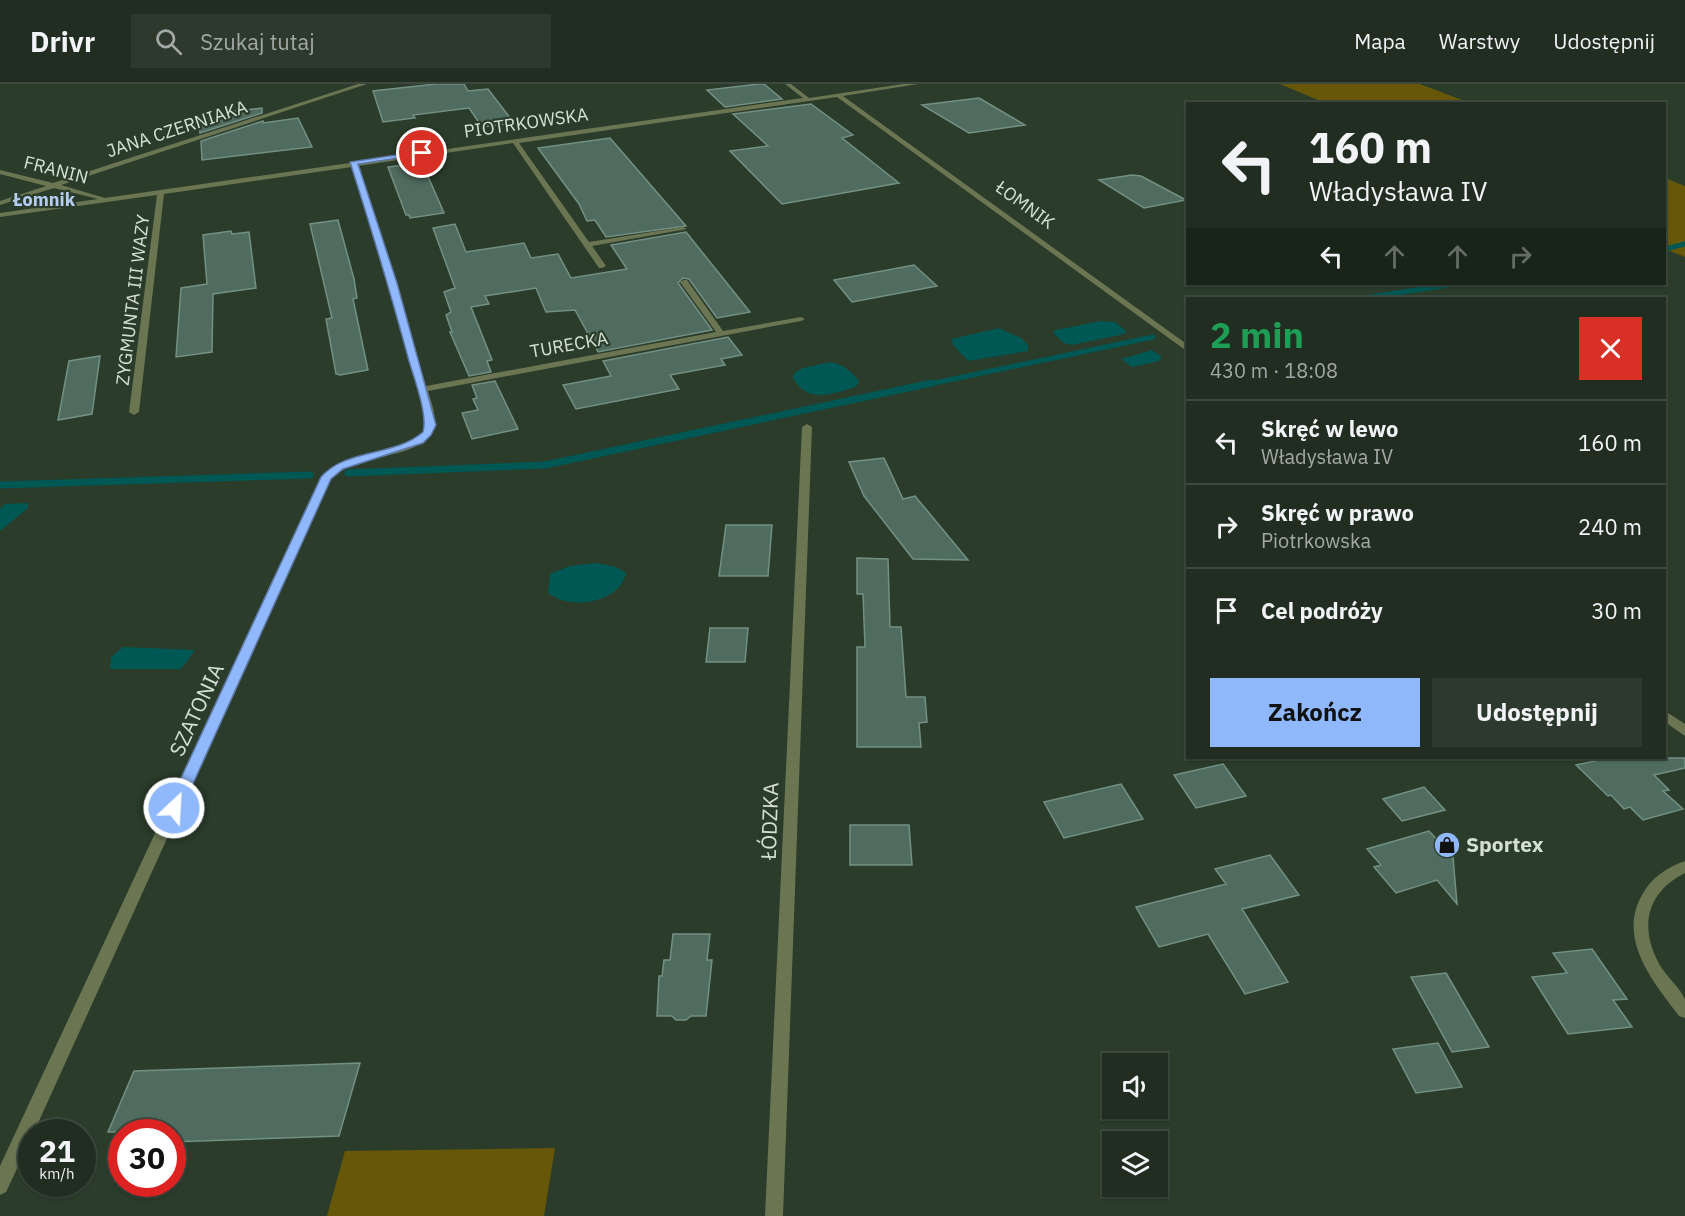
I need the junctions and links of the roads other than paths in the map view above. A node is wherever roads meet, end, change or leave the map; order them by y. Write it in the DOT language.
graph roads {
  1 [pos="364,84"];
  2 [pos="788,84"];
  3 [pos="915,84"];
  4 [pos="838,95"];
  5 [pos="807,99"];
  6 [pos="514,140"];
  7 [pos="354,162"];
  8 [pos="0,172"];
  9 [pos="51,186"];
  10 [pos="161,191"];
  11 [pos="106,199"];
  12 [pos="0,203"];
  13 [pos="0,215"];
  14 [pos="683,229"];
  15 [pos="587,245"];
  16 [pos="602,266"];
  17 [pos="684,282"];
  18 [pos="801,319"];
  19 [pos="721,334"];
  20 [pos="1186,348"];
  21 [pos="422,388"];
  22 [pos="134,412"];
  23 [pos="807,427"];
  24 [pos="1666,716"];
  25 [pos="1685,731"];
  26 [pos="1685,867"];
  27 [pos="1685,1011"];
  28 [pos="0,1186"];
  29 [pos="774,1216"];
  1 -- 9 [label="street, JANA CZERNIAKA"];
  2 -- 5 [label="street"];
  3 -- 4 [label="street, PIOTRKOWSKA"];
  4 -- 5 [label="street, PIOTRKOWSKA"];
  4 -- 20 [label="street, ŁOMNIK"];
  5 -- 6 [label="street, PIOTRKOWSKA"];
  6 -- 7 [label="street, PIOTRKOWSKA"];
  6 -- 15 [label="street"];
  7 -- 10 [label="street, PIOTRKOWSKA"];
  7 -- 21 [label="street"];
  8 -- 9 [label="street, FRANIN"];
  9 -- 11 [label="street, FRANIN"];
  9 -- 12 [label="street, JANA CZERNIAKA"];
  10 -- 11 [label="street, PIOTRKOWSKA"];
  10 -- 22 [label="street, ZYGMUNTA III WAZY"];
  11 -- 13 [label="street, PIOTRKOWSKA"];
  14 -- 15 [label="street"];
  15 -- 16 [label="street"];
  17 -- 19 [label="street"];
  18 -- 19 [label="street, TURECKA"];
  19 -- 21 [label="street, TURECKA"];
  21 -- 28 [label="street, SZATONIA"];
  23 -- 29 [label="street, ŁÓDZKA"];
  24 -- 25 [label="street"];
  26 -- 27 [label="street"];
}
